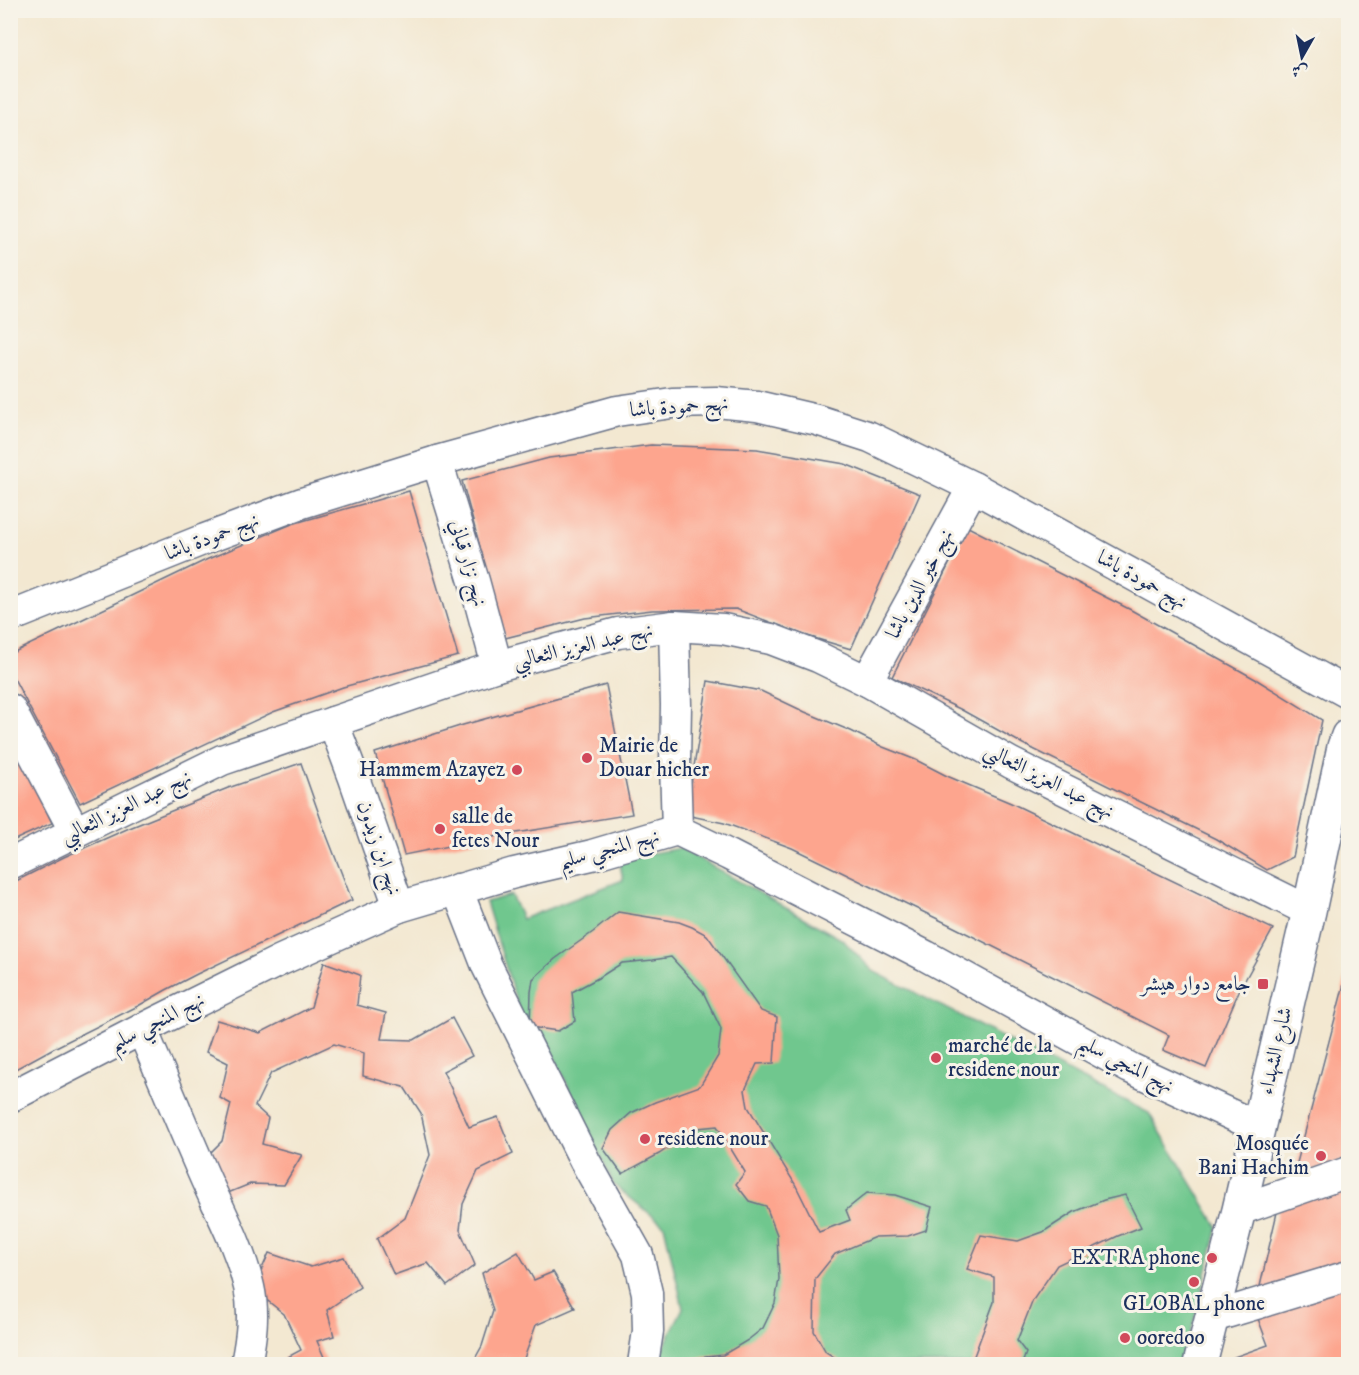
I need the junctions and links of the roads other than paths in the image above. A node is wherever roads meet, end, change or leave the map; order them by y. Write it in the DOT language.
graph roads {
  1 [pos="437,461"];
  2 [pos="973,487"];
  3 [pos="10,617"];
  4 [pos="674,626"];
  5 [pos="497,666"];
  6 [pos="867,681"];
  7 [pos="1348,693"];
  8 [pos="10,709"];
  9 [pos="333,722"];
  10 [pos="1347,745"];
  11 [pos="677,830"];
  12 [pos="75,832"];
  13 [pos="10,864"];
  14 [pos="457,890"];
  15 [pos="399,907"];
  16 [pos="1309,910"];
  17 [pos="142,1029"];
  18 [pos="10,1097"];
  19 [pos="1258,1127"];
  20 [pos="1348,1172"];
  21 [pos="1239,1210"];
  22 [pos="1348,1276"];
  23 [pos="1213,1317"];
  24 [pos="246,1365"];
  25 [pos="643,1365"];
  26 [pos="1200,1365"];
  1 -- 2 [label="street, نهج حمودة باشا"];
  1 -- 3 [label="street, نهج حمودة باشا"];
  1 -- 5 [label="street, نهج نزار قباني"];
  2 -- 6 [label="street, نهج خير الدين باشا"];
  2 -- 7 [label="street, نهج حمودة باشا"];
  4 -- 5 [label="street, نهج عبد العزيز الثعالبي"];
  4 -- 6 [label="street, نهج عبد العزيز الثعالبي"];
  4 -- 11 [label="street"];
  5 -- 9 [label="street, نهج عبد العزيز الثعالبي"];
  6 -- 16 [label="street, نهج عبد العزيز الثعالبي"];
  8 -- 12 [label="street"];
  9 -- 12 [label="street, نهج عبد العزيز الثعالبي"];
  9 -- 15 [label="street, نهج ابن زيدون"];
  10 -- 16 [label="street, شارع الشهداء"];
  11 -- 14 [label="street, نهج المنجي سليم"];
  11 -- 19 [label="street, نهج المنجي سليم"];
  12 -- 13 [label="street, نهج عبد العزيز الثعالبي"];
  14 -- 15 [label="street, نهج المنجي سليم"];
  14 -- 25 [label="street"];
  15 -- 17 [label="street, نهج المنجي سليم"];
  16 -- 19 [label="street, شارع الشهداء"];
  17 -- 18 [label="street, نهج المنجي سليم"];
  17 -- 24 [label="street"];
  19 -- 21 [label="street, شارع الشهداء"];
  20 -- 21 [label="street"];
  21 -- 23 [label="street, شارع الشهداء"];
  22 -- 23 [label="street"];
  23 -- 26 [label="street, شارع الشهداء"];
}
